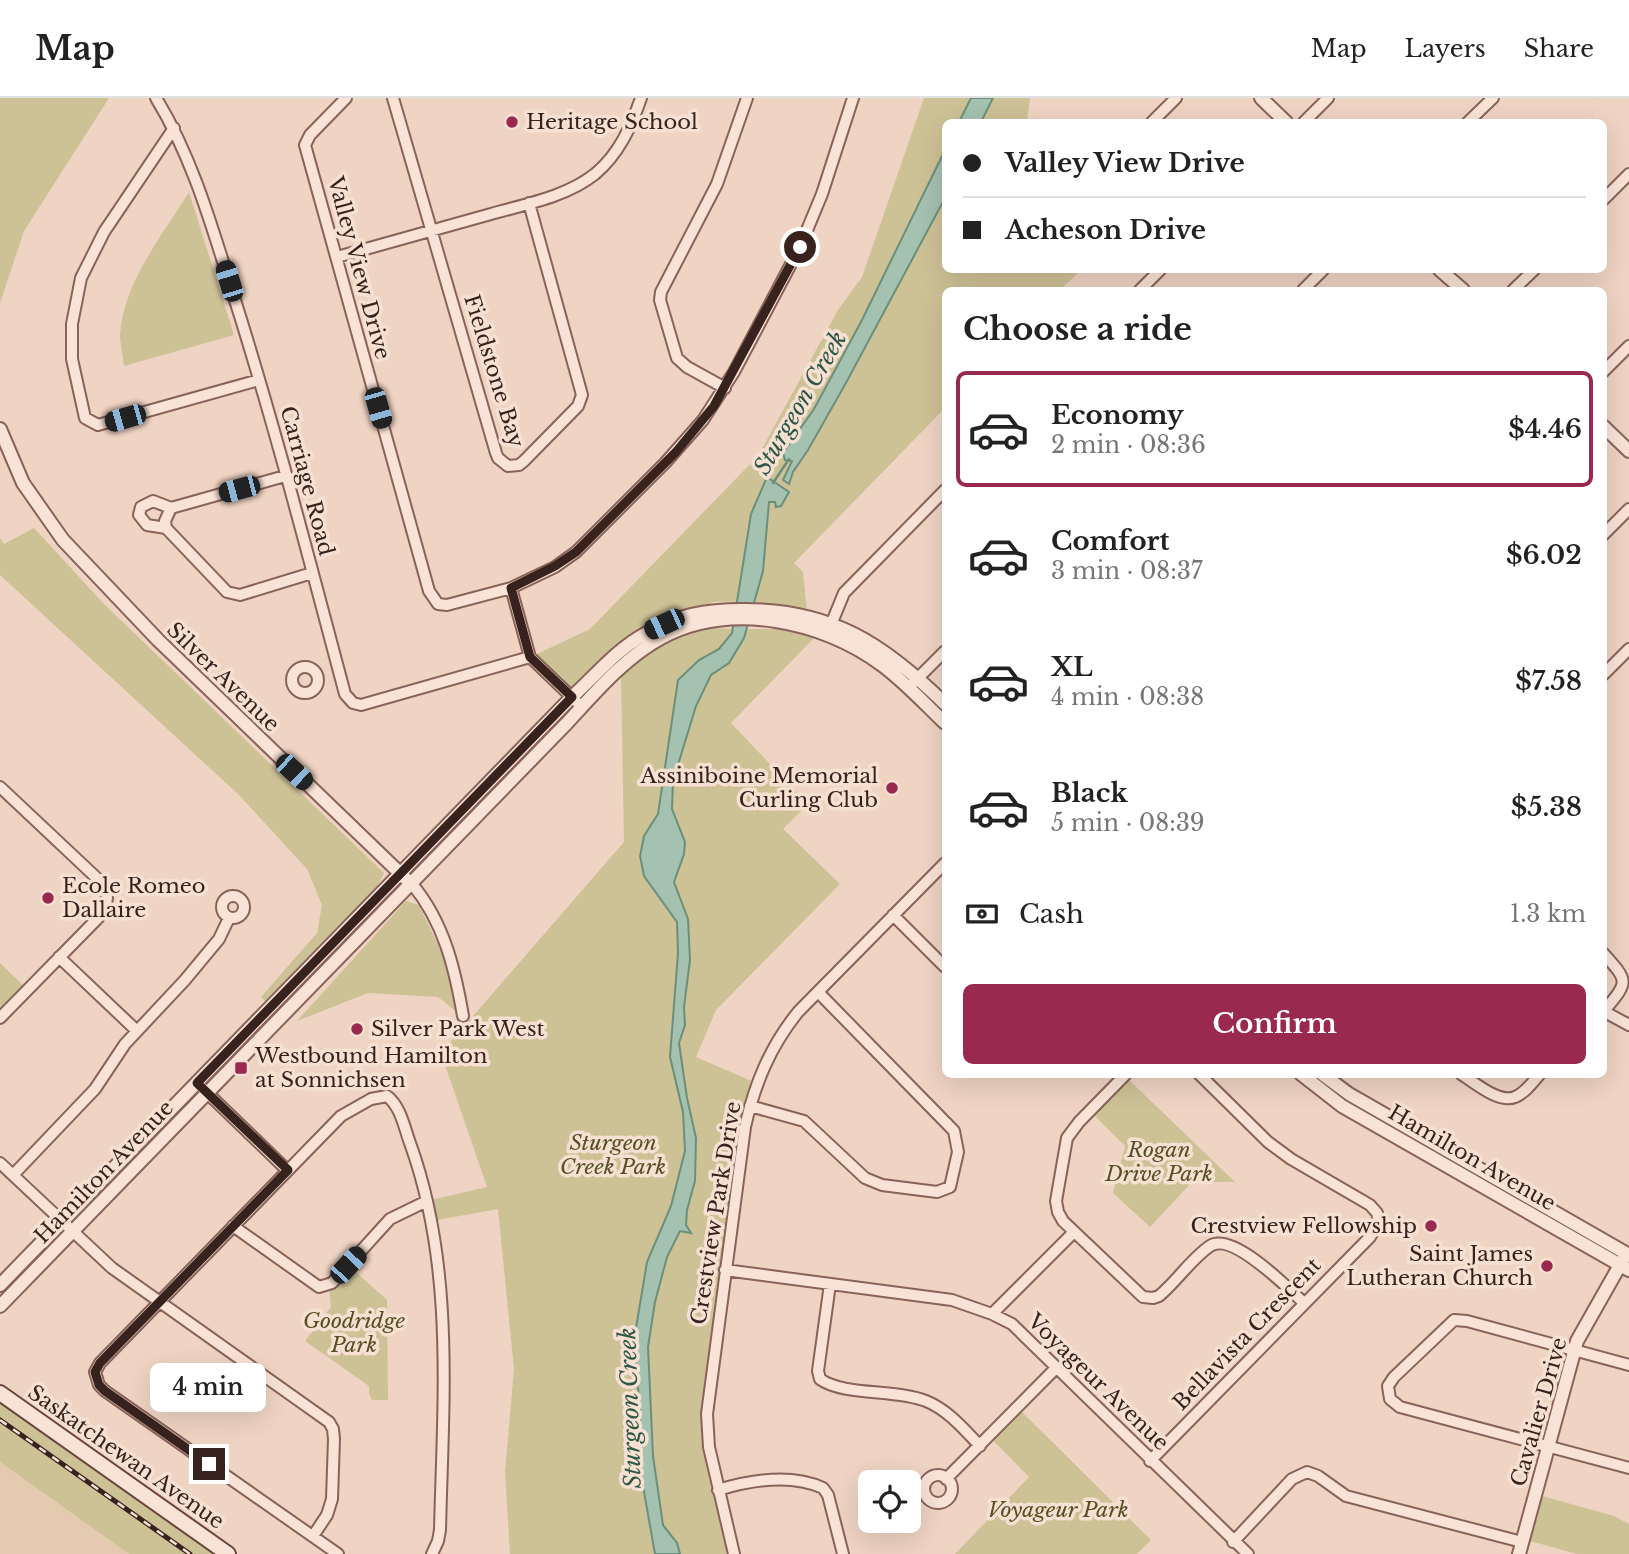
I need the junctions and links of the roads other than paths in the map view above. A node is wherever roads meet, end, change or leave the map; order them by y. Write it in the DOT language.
graph roads {
  1 [pos="156,98"];
  2 [pos="346,98"];
  3 [pos="393,98"];
  4 [pos="641,98"];
  5 [pos="747,98"];
  6 [pos="853,98"];
  7 [pos="1176,98"];
  8 [pos="1261,98"];
  9 [pos="1328,98"];
  10 [pos="1493,98"];
  11 [pos="1155,119"];
  12 [pos="1283,119"];
  13 [pos="1307,119"];
  14 [pos="1471,119"];
  15 [pos="174,128"];
  16 [pos="1629,174"];
  17 [pos="1607,196"];
  18 [pos="529,203"];
  19 [pos="432,230"];
  20 [pos="337,257"];
  21 [pos="1157,273"];
  22 [pos="1320,273"];
  23 [pos="1443,273"];
  24 [pos="1531,273"];
  25 [pos="1143,287"];
  26 [pos="1306,287"];
  27 [pos="1460,287"];
  28 [pos="1516,287"];
  29 [pos="1629,346"];
  30 [pos="1607,368"];
  31 [pos="259,380"];
  32 [pos="725,388"];
  33 [pos="0,429"];
  34 [pos="1607,430"];
  35 [pos="1629,452"];
  36 [pos="285,476"];
  37 [pos="942,493"];
  38 [pos="171,508"];
  39 [pos="1629,509"];
  40 [pos="166,528"];
  41 [pos="1607,531"];
  42 [pos="312,573"];
  43 [pos="511,588"];
  44 [pos="828,630"];
  45 [pos="1629,649"];
  46 [pos="942,654"];
  47 [pos="530,657"];
  48 [pos="339,671"];
  49 [pos="1607,672"];
  50 [pos="318,676"];
  51 [pos="919,678"];
  52 [pos="909,688"];
  53 [pos="942,701"];
  54 [pos="577,702"];
  55 [pos="942,720"];
  56 [pos="0,787"];
  57 [pos="942,866"];
  58 [pos="401,875"];
  59 [pos="412,884"];
  60 [pos="893,915"];
  61 [pos="229,918"];
  62 [pos="59,957"];
  63 [pos="1607,957"];
  64 [pos="942,964"];
  65 [pos="818,992"];
  66 [pos="1607,1007"];
  67 [pos="1607,1013"];
  68 [pos="463,1016"];
  69 [pos="0,1018"];
  70 [pos="1629,1025"];
  71 [pos="136,1031"];
  72 [pos="1122,1078"];
  73 [pos="1203,1078"];
  74 [pos="1306,1078"];
  75 [pos="1327,1078"];
  76 [pos="1468,1078"];
  77 [pos="1536,1078"];
  78 [pos="197,1083"];
  79 [pos="208,1093"];
  80 [pos="750,1106"];
  81 [pos="0,1163"];
  82 [pos="288,1170"];
  83 [pos="13,1175"];
  84 [pos="427,1201"];
  85 [pos="62,1222"];
  86 [pos="233,1226"];
  87 [pos="72,1232"];
  88 [pos="1074,1232"];
  89 [pos="1627,1258"];
  90 [pos="725,1270"];
  91 [pos="830,1284"];
  92 [pos="0,1285"];
  93 [pos="159,1302"];
  94 [pos="1304,1303"];
  95 [pos="0,1306"];
  96 [pos="992,1314"];
  97 [pos="1575,1350"];
  98 [pos="1629,1366"];
  99 [pos="1056,1368"];
  100 [pos="0,1394"];
  101 [pos="981,1446"];
  102 [pos="1548,1447"];
  103 [pos="1150,1461"];
  104 [pos="1629,1468"];
  105 [pos="946,1479"];
  106 [pos="718,1490"];
  107 [pos="313,1536"];
  108 [pos="1233,1542"];
  109 [pos="1520,1548"];
  110 [pos="228,1554"];
  111 [pos="338,1554"];
  112 [pos="432,1554"];
  113 [pos="734,1554"];
  114 [pos="843,1554"];
  115 [pos="1248,1554"];
  1 -- 15 [label="street, Carriage Road"];
  2 -- 20 [label="street, Valley View Drive"];
  3 -- 19 [label="street"];
  4 -- 18 [label="street"];
  5 -- 32 [label="street"];
  6 -- 32 [label="street, Valley View Drive"];
  7 -- 11 [label="street"];
  8 -- 12 [label="street"];
  9 -- 13 [label="street"];
  10 -- 14 [label="street"];
  15 -- 31 [label="street, Carriage Road"];
  15 -- 31 [label="street"];
  16 -- 17 [label="street"];
  18 -- 19 [label="street"];
  18 -- 19 [label="street, Fieldstone Bay"];
  19 -- 20 [label="street"];
  20 -- 43 [label="street, Valley View Drive"];
  21 -- 25 [label="street"];
  22 -- 26 [label="street"];
  23 -- 27 [label="street"];
  24 -- 28 [label="street"];
  29 -- 30 [label="street"];
  31 -- 36 [label="street, Carriage Road"];
  32 -- 43 [label="street, Valley View Drive"];
  33 -- 58 [label="street, Silver Avenue"];
  34 -- 35 [label="street"];
  36 -- 38 [label="street"];
  36 -- 42 [label="street, Carriage Road"];
  37 -- 44 [label="street"];
  38 -- 40 [label="street"];
  38 -- 40 [label="street"];
  39 -- 41 [label="street"];
  40 -- 42 [label="street"];
  42 -- 48 [label="street, Carriage Road"];
  43 -- 47 [label="street"];
  44 -- 51 [label="street, Hamilton Avenue"];
  44 -- 52 [label="street, Hamilton Avenue"];
  44 -- 54 [label="street, Hamilton Avenue"];
  45 -- 49 [label="street"];
  46 -- 51 [label="street"];
  47 -- 48 [label="street, Carriage Road"];
  47 -- 54 [label="street"];
  48 -- 50 [label="street"];
  51 -- 52 [label="street"];
  51 -- 53 [label="street, Hamilton Avenue"];
  52 -- 55 [label="street, Hamilton Avenue"];
  54 -- 58 [label="street, Hamilton Avenue"];
  54 -- 59 [label="street, Hamilton Avenue"];
  56 -- 62 [label="street"];
  57 -- 60 [label="street, Crestview Park Drive"];
  58 -- 59 [label="street, Silver Avenue"];
  58 -- 78 [label="street, Hamilton Avenue"];
  59 -- 68 [label="street, Silver Avenue"];
  59 -- 79 [label="street, Hamilton Avenue"];
  60 -- 64 [label="street"];
  60 -- 65 [label="street, Crestview Park Drive"];
  61 -- 71 [label="street"];
  62 -- 69 [label="street"];
  62 -- 71 [label="street"];
  63 -- 66 [label="street"];
  65 -- 80 [label="street, Crestview Park Drive"];
  65 -- 80 [label="street"];
  67 -- 70 [label="street"];
  71 -- 83 [label="street"];
  72 -- 88 [label="street"];
  73 -- 94 [label="street, Bellavista Crescent"];
  74 -- 89 [label="street, Hamilton Avenue"];
  75 -- 89 [label="street, Hamilton Avenue"];
  76 -- 77 [label="street"];
  78 -- 79 [label="street"];
  78 -- 85 [label="street, Hamilton Avenue"];
  79 -- 82 [label="street"];
  79 -- 87 [label="street, Hamilton Avenue"];
  80 -- 90 [label="street, Crestview Park Drive"];
  81 -- 83 [label="street"];
  82 -- 84 [label="street"];
  82 -- 86 [label="street"];
  83 -- 85 [label="street"];
  84 -- 86 [label="street"];
  84 -- 112 [label="street"];
  85 -- 87 [label="street"];
  85 -- 92 [label="street, Hamilton Avenue"];
  86 -- 93 [label="street"];
  87 -- 93 [label="street"];
  87 -- 95 [label="street, Hamilton Avenue"];
  88 -- 94 [label="street"];
  88 -- 96 [label="street"];
  89 -- 97 [label="street, Cavalier Drive"];
  90 -- 91 [label="street, Voyageur Avenue"];
  90 -- 106 [label="street, Crestview Park Drive"];
  91 -- 96 [label="street, Voyageur Avenue"];
  91 -- 101 [label="street"];
  93 -- 107 [label="street"];
  93 -- 107 [label="street"];
  94 -- 103 [label="street, Bellavista Crescent"];
  96 -- 99 [label="street, Voyageur Avenue"];
  97 -- 98 [label="street"];
  97 -- 102 [label="street, Cavalier Drive"];
  97 -- 102 [label="street"];
  99 -- 101 [label="street"];
  99 -- 103 [label="street, Voyageur Avenue"];
  100 -- 110 [label="main road, Saskatchewan Avenue"];
  101 -- 105 [label="street"];
  102 -- 104 [label="street"];
  102 -- 109 [label="street, Cavalier Drive"];
  103 -- 108 [label="street, Voyageur Avenue"];
  106 -- 113 [label="street, Crestview Park Drive"];
  106 -- 114 [label="street"];
  107 -- 111 [label="street"];
  108 -- 109 [label="street"];
  108 -- 115 [label="street, Voyageur Avenue"];
}
